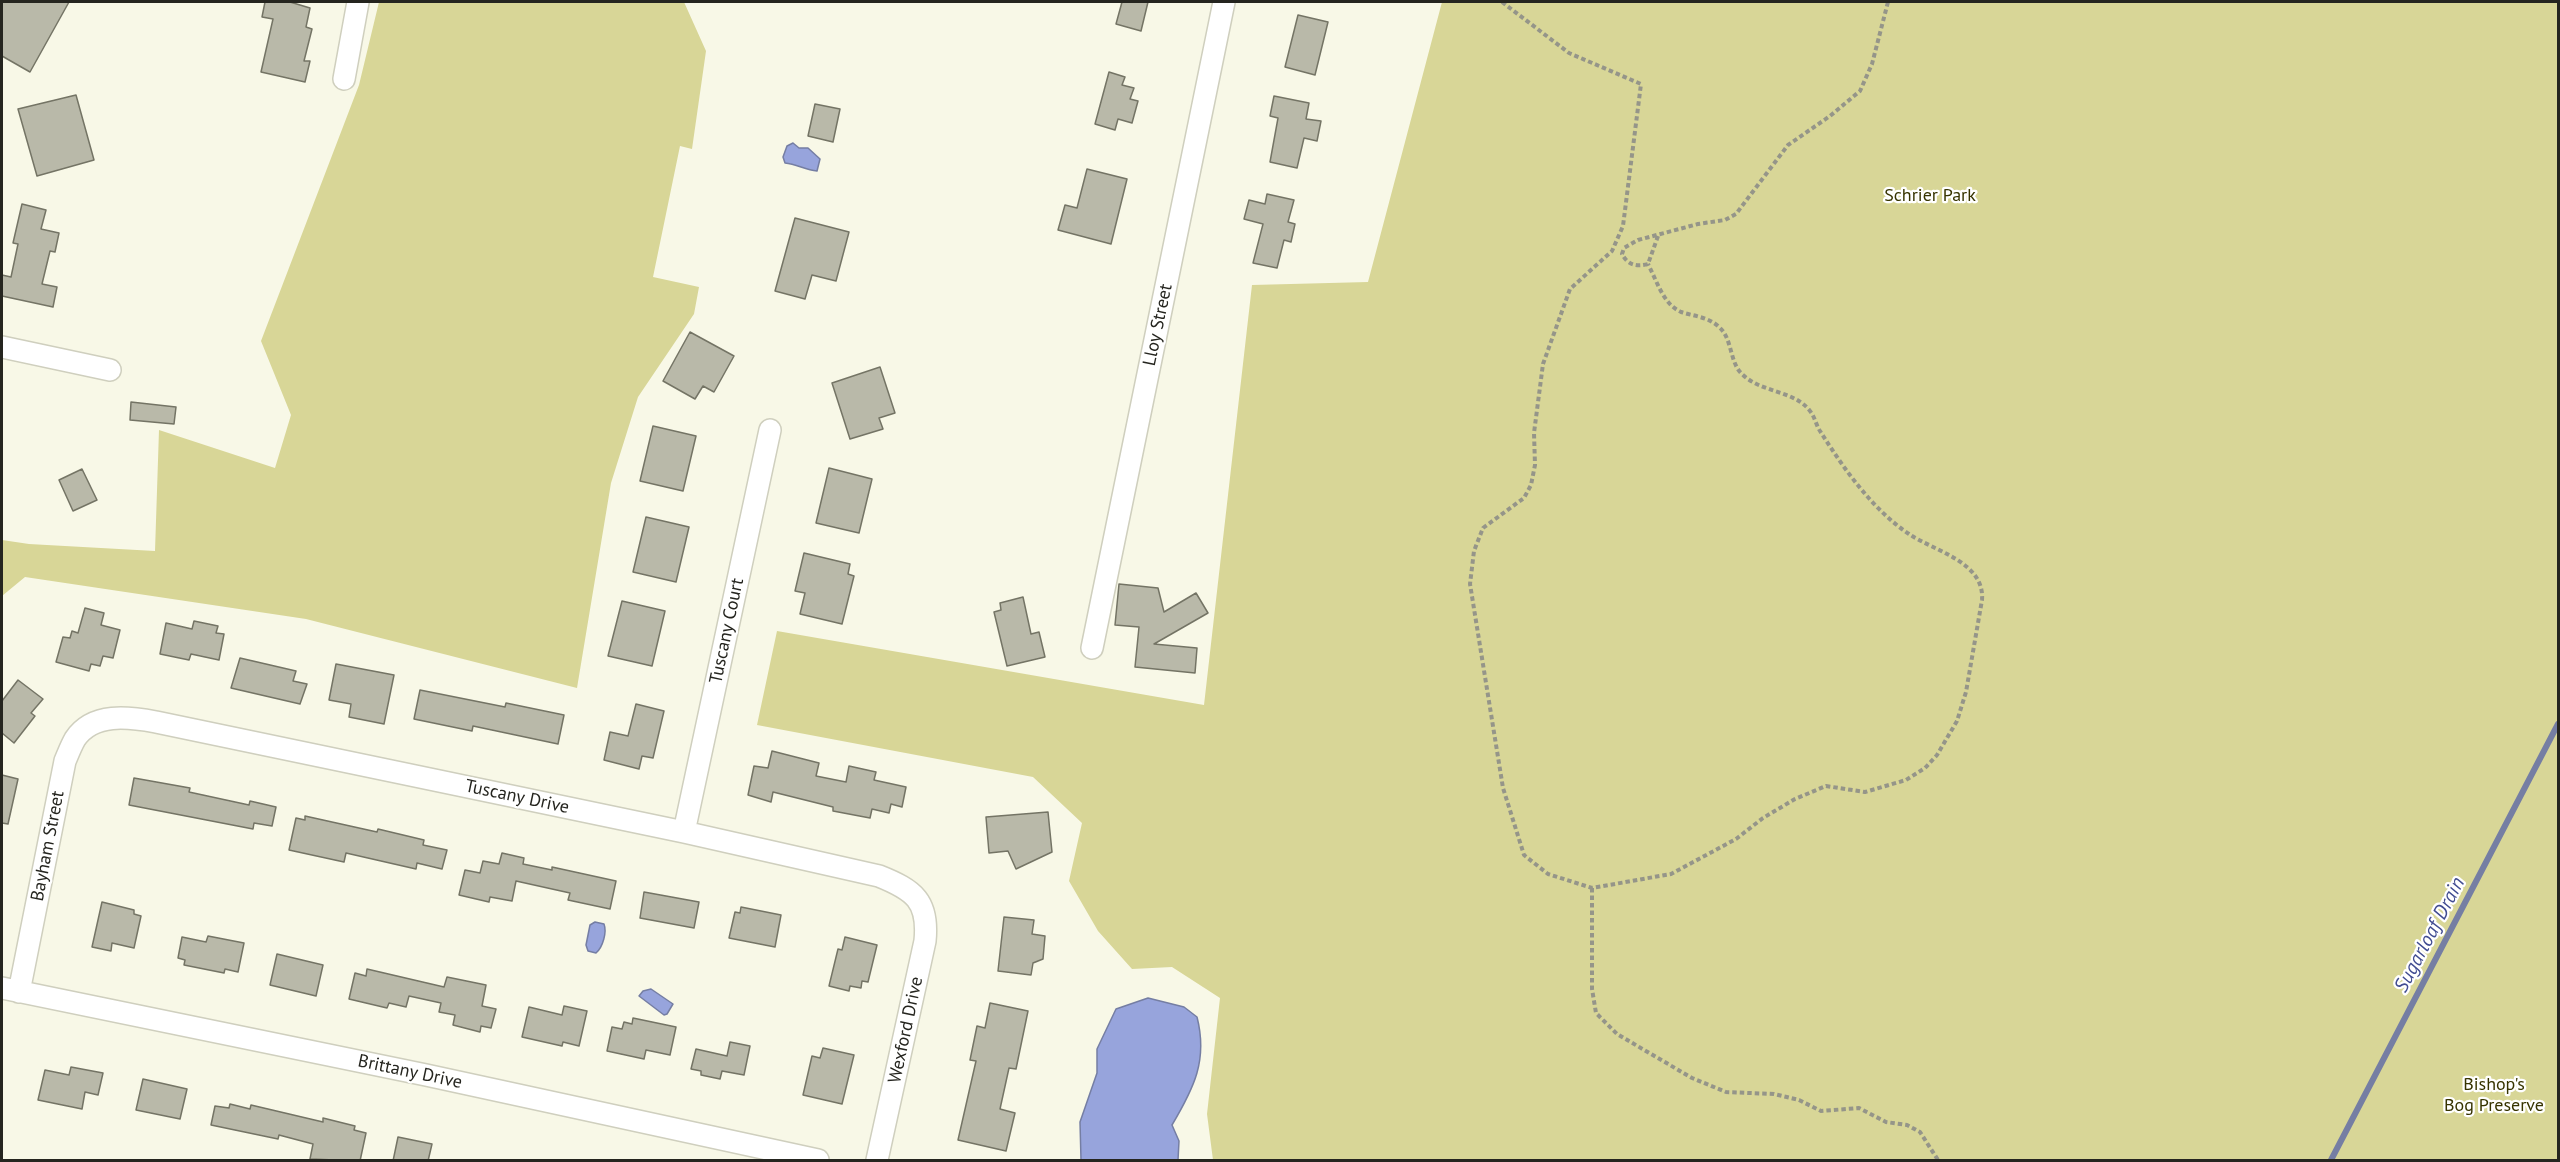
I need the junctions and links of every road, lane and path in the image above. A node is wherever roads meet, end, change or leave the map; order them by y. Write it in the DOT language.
graph roads {
  1 [pos="358,2"];
  2 [pos="1224,2"];
  3 [pos="1502,2"];
  4 [pos="1888,2"];
  5 [pos="344,79"];
  6 [pos="1658,236"];
  7 [pos="1613,249"];
  8 [pos="1623,252"];
  9 [pos="1648,264"];
  10 [pos="2,347"];
  11 [pos="110,370"];
  12 [pos="770,430"];
  13 [pos="1092,648"];
  14 [pos="107,720"];
  15 [pos="684,832"];
  16 [pos="1592,888"];
  17 [pos="920,901"];
  18 [pos="10,990"];
  19 [pos="819,1161"];
  20 [pos="877,1161"];
  21 [pos="1938,1161"];
  1 -- 5 [label="street"];
  2 -- 13 [label="street, Lloy Street"];
  3 -- 7 [label="path"];
  4 -- 6 [label="path"];
  6 -- 8 [label="path"];
  6 -- 9 [label="path"];
  7 -- 8 [label="path"];
  7 -- 16 [label="path"];
  8 -- 9 [label="path"];
  9 -- 16 [label="path"];
  10 -- 11 [label="street"];
  12 -- 15 [label="street, Tuscany Court"];
  14 -- 15 [label="street, Tuscany Drive"];
  14 -- 18 [label="street, Bayham Street"];
  15 -- 17 [label="street, Tuscany Drive"];
  16 -- 21 [label="path"];
  17 -- 20 [label="street, Wexford Drive"];
  18 -- 19 [label="street, Brittany Drive"];
}
